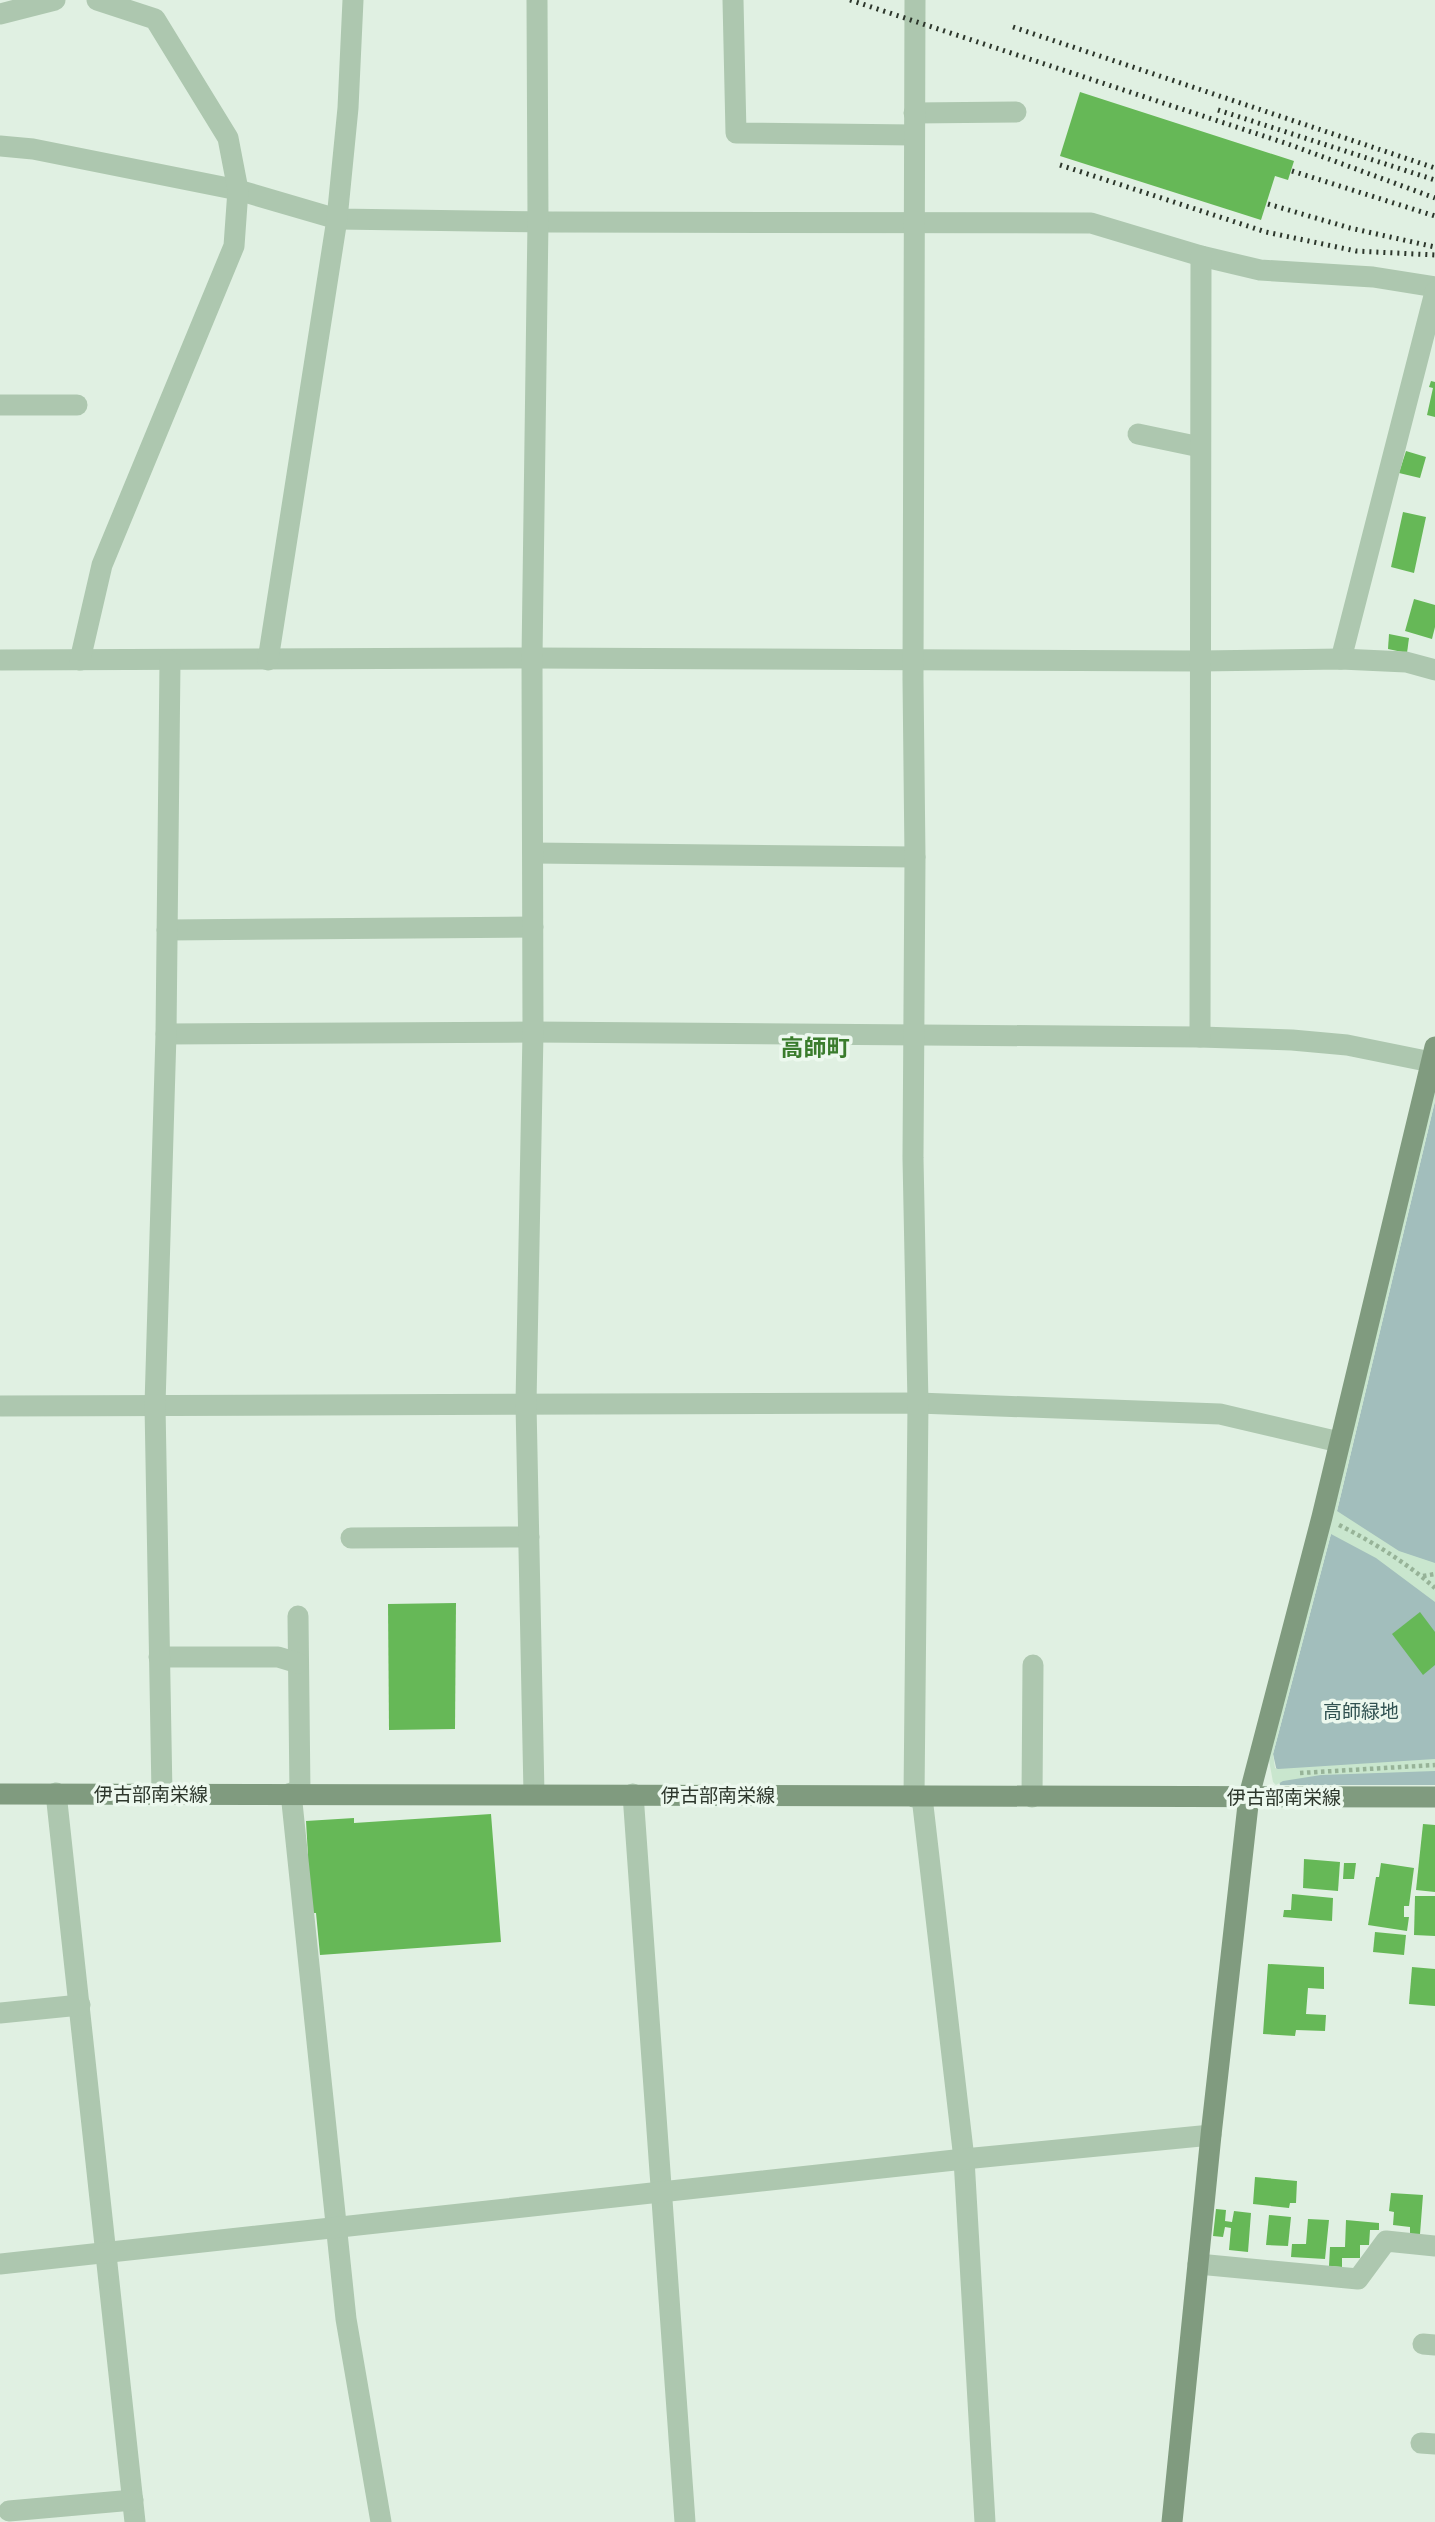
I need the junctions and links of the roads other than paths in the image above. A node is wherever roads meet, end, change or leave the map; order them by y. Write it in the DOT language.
graph roads {
  1 [pos="55,0"];
  2 [pos="97,0"];
  3 [pos="354,0"];
  4 [pos="537,0"];
  5 [pos="733,0"];
  6 [pos="915,0"];
  7 [pos="0,14"];
  8 [pos="1016,112"];
  9 [pos="914,124"];
  10 [pos="0,146"];
  11 [pos="238,190"];
  12 [pos="337,219"];
  13 [pos="538,221"];
  14 [pos="915,223"];
  15 [pos="1201,256"];
  16 [pos="1435,287"];
  17 [pos="1435,292"];
  18 [pos="0,405"];
  19 [pos="77,405"];
  20 [pos="1138,434"];
  21 [pos="1200,447"];
  22 [pos="532,658"];
  23 [pos="1341,659"];
  24 [pos="0,660"];
  25 [pos="80,660"];
  26 [pos="268,660"];
  27 [pos="170,661"];
  28 [pos="914,661"];
  29 [pos="1200,662"];
  30 [pos="1435,670"];
  31 [pos="533,853"];
  32 [pos="915,858"];
  33 [pos="533,927"];
  34 [pos="167,930"];
  35 [pos="533,1032"];
  36 [pos="166,1034"];
  37 [pos="913,1035"];
  38 [pos="1200,1037"];
  39 [pos="1433,1054"];
  40 [pos="918,1403"];
  41 [pos="526,1404"];
  42 [pos="0,1405"];
  43 [pos="155,1405"];
  44 [pos="1339,1442"];
  45 [pos="529,1537"];
  46 [pos="351,1538"];
  47 [pos="298,1616"];
  48 [pos="159,1657"];
  49 [pos="298,1663"];
  50 [pos="1032,1665"];
  51 [pos="56,1793"];
  52 [pos="296,1793"];
  53 [pos="0,1794"];
  54 [pos="162,1794"];
  55 [pos="534,1794"];
  56 [pos="633,1794"];
  57 [pos="1249,1796"];
  58 [pos="918,1797"];
  59 [pos="1032,1797"];
  60 [pos="1435,1797"];
  61 [pos="80,2005"];
  62 [pos="0,2013"];
  63 [pos="1211,2135"];
  64 [pos="964,2159"];
  65 [pos="662,2191"];
  66 [pos="335,2227"];
  67 [pos="1435,2246"];
  68 [pos="107,2252"];
  69 [pos="0,2264"];
  70 [pos="1198,2264"];
  71 [pos="133,2500"];
  72 [pos="9,2511"];
  73 [pos="135,2522"];
  74 [pos="381,2522"];
  75 [pos="685,2522"];
  76 [pos="985,2522"];
  77 [pos="1172,2522"];
  1 -- 7 [label="street"];
  2 -- 11 [label="street"];
  3 -- 12 [label="street"];
  4 -- 13 [label="street"];
  5 -- 9 [label="street"];
  6 -- 9 [label="street"];
  8 -- 9 [label="street"];
  9 -- 14 [label="street"];
  10 -- 11 [label="street"];
  11 -- 12 [label="street"];
  11 -- 25 [label="street"];
  12 -- 13 [label="street"];
  12 -- 26 [label="street"];
  13 -- 14 [label="street"];
  13 -- 22 [label="street"];
  14 -- 15 [label="street"];
  14 -- 28 [label="street"];
  15 -- 16 [label="street"];
  15 -- 21 [label="street"];
  17 -- 23 [label="street"];
  18 -- 19 [label="street"];
  20 -- 21 [label="street"];
  21 -- 29 [label="street"];
  22 -- 26 [label="street"];
  22 -- 28 [label="street"];
  22 -- 31 [label="street"];
  23 -- 29 [label="street"];
  23 -- 30 [label="street"];
  24 -- 25 [label="street"];
  25 -- 27 [label="street"];
  26 -- 27 [label="street"];
  27 -- 34 [label="street"];
  28 -- 29 [label="street"];
  28 -- 32 [label="street"];
  29 -- 38 [label="street"];
  31 -- 32 [label="street"];
  31 -- 33 [label="street"];
  32 -- 37 [label="street"];
  33 -- 34 [label="street"];
  33 -- 35 [label="street"];
  34 -- 36 [label="street"];
  35 -- 36 [label="street"];
  35 -- 37 [label="street"];
  35 -- 41 [label="street"];
  36 -- 43 [label="street"];
  37 -- 38 [label="street"];
  37 -- 40 [label="street"];
  38 -- 39 [label="street"];
  39 -- 44 [label="street"];
  40 -- 41 [label="street"];
  40 -- 44 [label="street"];
  40 -- 58 [label="street"];
  41 -- 43 [label="street"];
  41 -- 45 [label="street"];
  42 -- 43 [label="street"];
  43 -- 48 [label="street"];
  44 -- 57 [label="street"];
  45 -- 46 [label="street"];
  45 -- 55 [label="street"];
  47 -- 49 [label="street"];
  48 -- 49 [label="street"];
  48 -- 54 [label="street"];
  49 -- 52 [label="street"];
  50 -- 59 [label="street"];
  51 -- 53 [label="street, 伊古部南栄線"];
  51 -- 54 [label="street, 伊古部南栄線"];
  51 -- 61 [label="street"];
  52 -- 54 [label="street, 伊古部南栄線"];
  52 -- 55 [label="street, 伊古部南栄線"];
  52 -- 66 [label="street"];
  55 -- 56 [label="street, 伊古部南栄線"];
  56 -- 58 [label="street, 伊古部南栄線"];
  56 -- 65 [label="street"];
  57 -- 59 [label="street, 伊古部南栄線"];
  57 -- 60 [label="street, 伊古部南栄線"];
  57 -- 63 [label="street"];
  58 -- 59 [label="street, 伊古部南栄線"];
  58 -- 64 [label="street"];
  61 -- 62 [label="street"];
  61 -- 68 [label="street"];
  63 -- 64 [label="street"];
  63 -- 70 [label="street"];
  64 -- 65 [label="street"];
  64 -- 76 [label="street"];
  65 -- 66 [label="street"];
  65 -- 75 [label="street"];
  66 -- 68 [label="street"];
  66 -- 74 [label="street"];
  67 -- 70 [label="street"];
  68 -- 69 [label="street"];
  68 -- 71 [label="street"];
  70 -- 77 [label="street"];
  71 -- 72 [label="street"];
  71 -- 73 [label="street"];
}
